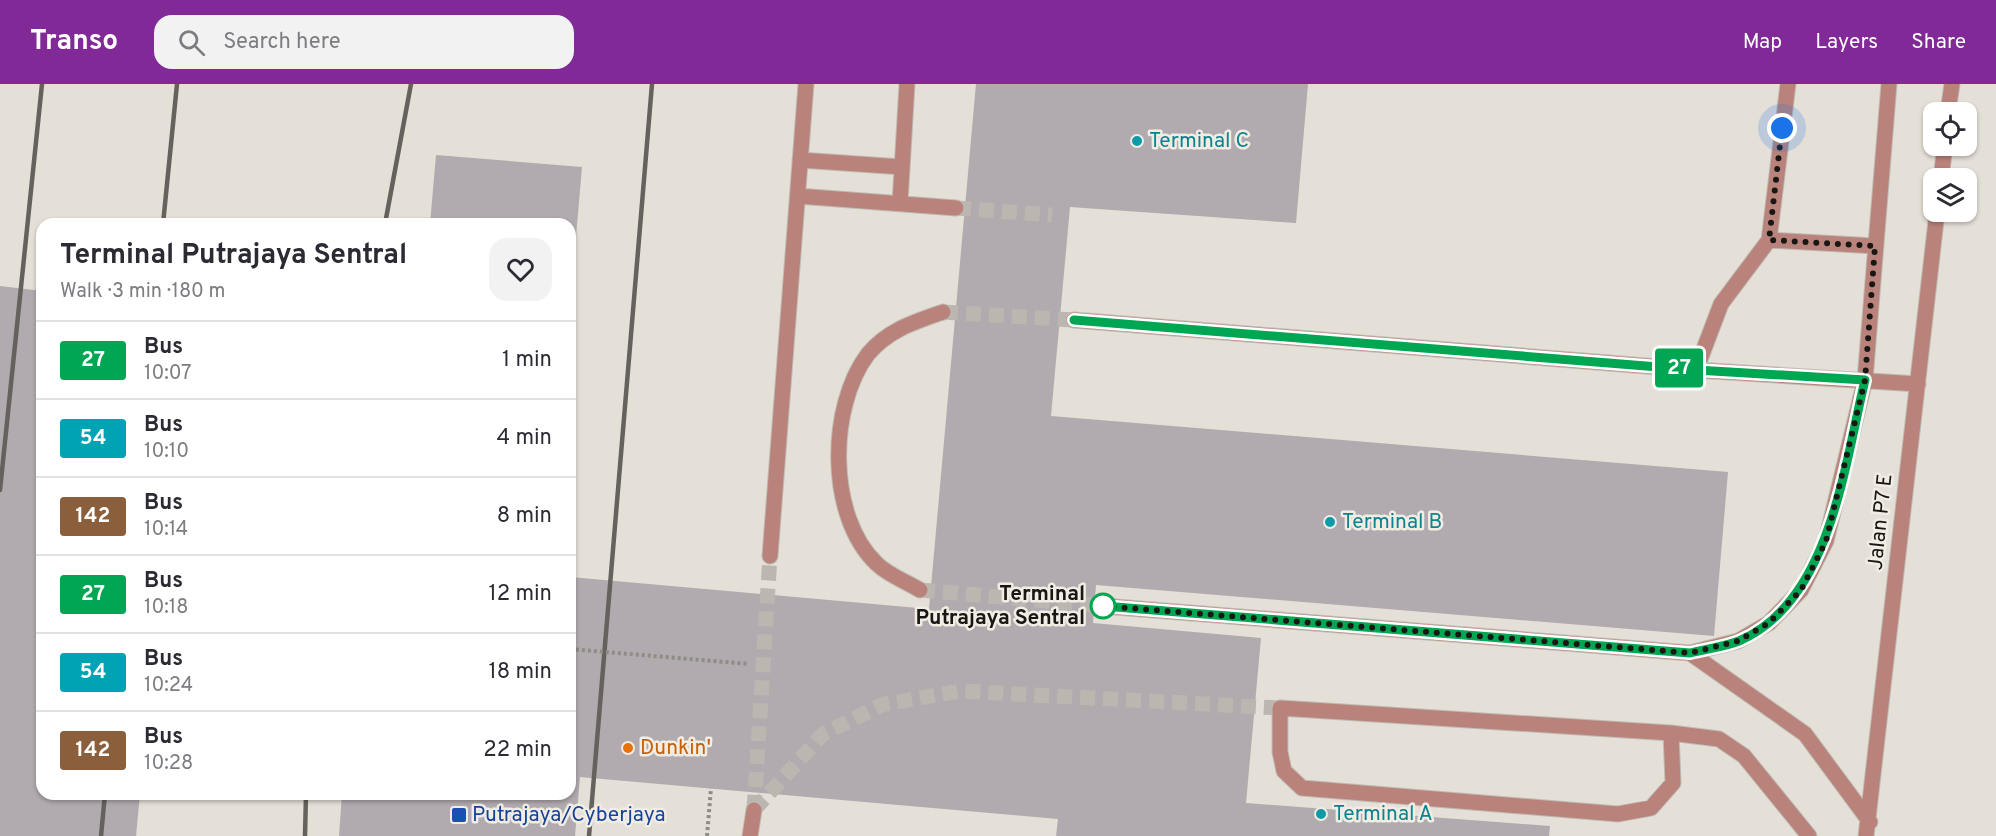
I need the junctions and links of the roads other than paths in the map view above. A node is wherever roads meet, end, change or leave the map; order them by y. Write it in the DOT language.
graph roads {
  1 [pos="806,84"];
  2 [pos="907,84"];
  3 [pos="1788,84"];
  4 [pos="1889,84"];
  5 [pos="1952,84"];
  6 [pos="1949,102"];
  7 [pos="800,160"];
  8 [pos="902,167"];
  9 [pos="798,196"];
  10 [pos="900,203"];
  11 [pos="956,208"];
  12 [pos="1936,222"];
  13 [pos="1769,240"];
  14 [pos="1875,246"];
  15 [pos="943,312"];
  16 [pos="1074,320"];
  17 [pos="1696,370"];
  18 [pos="1865,380"];
  19 [pos="1918,384"];
  20 [pos="770,556"];
  21 [pos="920,590"];
  22 [pos="1103,606"];
  23 [pos="1690,653"];
  24 [pos="1671,733"];
  25 [pos="754,810"];
  26 [pos="1868,829"];
  27 [pos="750,836"];
  28 [pos="1809,836"];
  1 -- 7 [label="street"];
  2 -- 8 [label="street"];
  3 -- 13 [label="street"];
  4 -- 14 [label="street"];
  5 -- 6 [label="street"];
  7 -- 8 [label="street"];
  7 -- 9 [label="street"];
  8 -- 10 [label="street"];
  9 -- 10 [label="street"];
  9 -- 20 [label="street"];
  10 -- 11 [label="street"];
  12 -- 19 [label="street, Jalan P7 E"];
  13 -- 14 [label="street"];
  13 -- 17 [label="street"];
  14 -- 18 [label="street"];
  15 -- 21 [label="street"];
  16 -- 17 [label="street"];
  17 -- 18 [label="street"];
  18 -- 19 [label="street"];
  18 -- 23 [label="street"];
  19 -- 26 [label="street, Jalan P7 E"];
  22 -- 23 [label="street"];
  23 -- 26 [label="street"];
  24 -- 24 [label="street"];
  24 -- 28 [label="street"];
  25 -- 27 [label="street"];
}
